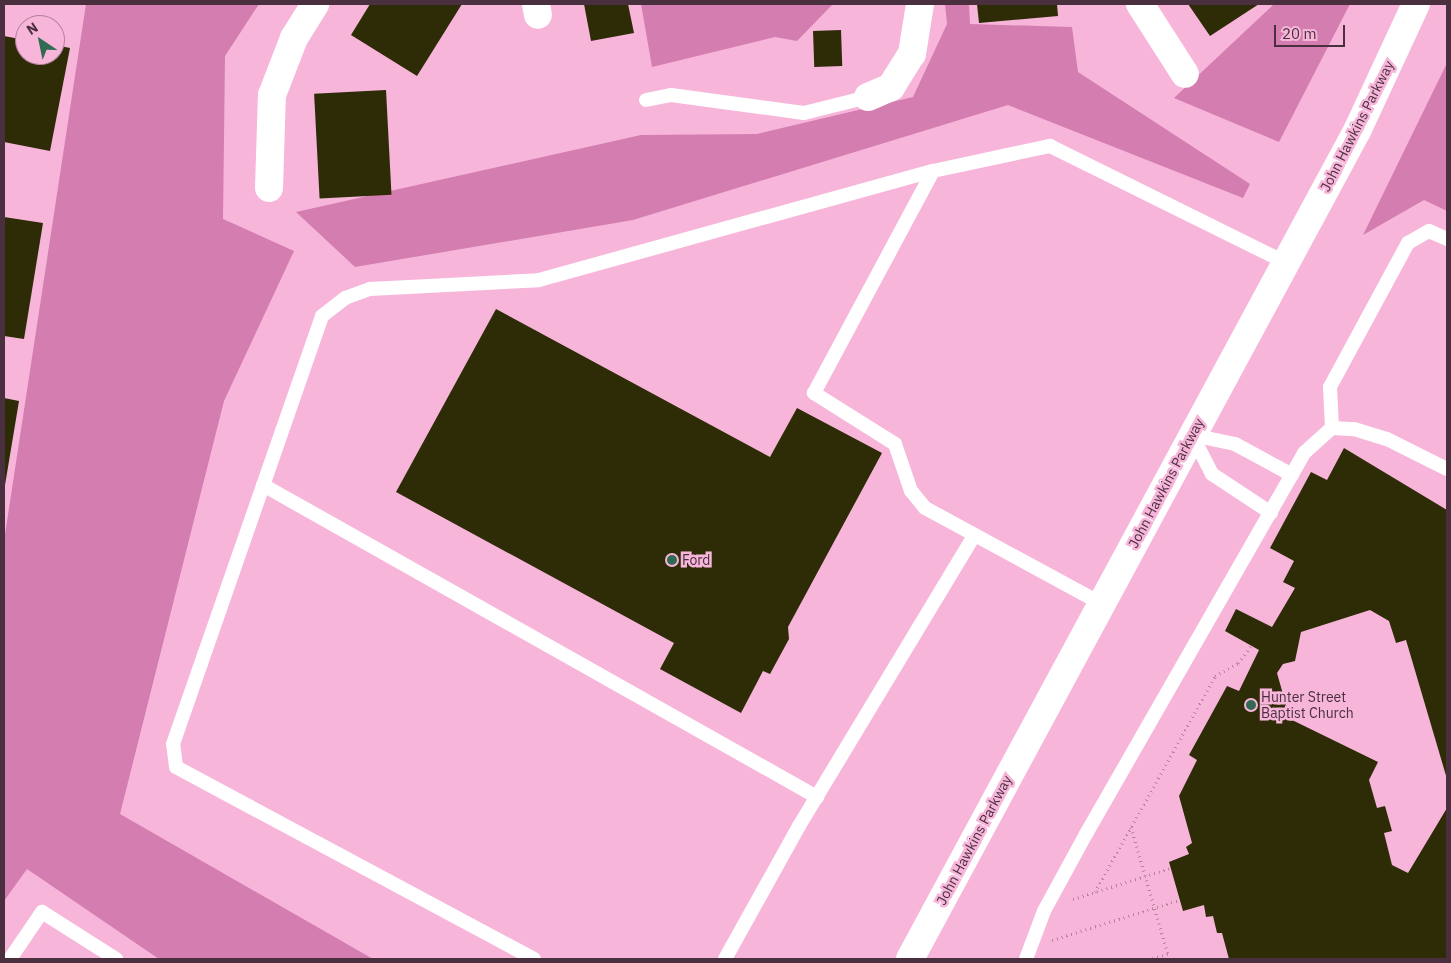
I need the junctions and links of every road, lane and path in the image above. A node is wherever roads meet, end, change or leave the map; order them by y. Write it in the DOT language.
graph roads {
  1 [pos="315,4"];
  2 [pos="920,4"];
  3 [pos="1140,4"];
  4 [pos="1416,4"];
  5 [pos="1185,74"];
  6 [pos="868,98"];
  7 [pos="646,100"];
  8 [pos="933,171"];
  9 [pos="269,188"];
  10 [pos="1447,239"];
  11 [pos="1286,262"];
  12 [pos="1332,428"];
  13 [pos="1192,435"];
  14 [pos="1447,469"];
  15 [pos="1292,475"];
  16 [pos="263,485"];
  17 [pos="1271,513"];
  18 [pos="974,536"];
  19 [pos="1102,604"];
  20 [pos="1251,646"];
  21 [pos="817,797"];
  22 [pos="1131,827"];
  23 [pos="1171,868"];
  24 [pos="1145,876"];
  25 [pos="1095,892"];
  26 [pos="1180,900"];
  27 [pos="1154,908"];
  28 [pos="1044,911"];
  29 [pos="1032,943"];
  30 [pos="10,959"];
  31 [pos="116,959"];
  32 [pos="534,959"];
  33 [pos="725,959"];
  34 [pos="910,959"];
  35 [pos="1026,959"];
  36 [pos="1150,959"];
  1 -- 9 [label="main road"];
  2 -- 6 [label="main road"];
  3 -- 5 [label="main road"];
  4 -- 11 [label="main road, John Hawkins Parkway"];
  6 -- 7 [label="lane"];
  8 -- 11 [label="lane"];
  8 -- 16 [label="lane"];
  8 -- 18 [label="lane"];
  10 -- 12 [label="lane"];
  11 -- 13 [label="main road, John Hawkins Parkway"];
  12 -- 14 [label="lane"];
  12 -- 15 [label="lane"];
  13 -- 15 [label="lane"];
  13 -- 17 [label="lane"];
  13 -- 19 [label="main road, John Hawkins Parkway"];
  15 -- 17 [label="lane"];
  16 -- 21 [label="lane"];
  16 -- 32 [label="lane"];
  17 -- 28 [label="lane"];
  18 -- 19 [label="lane"];
  18 -- 21 [label="lane"];
  19 -- 34 [label="main road, John Hawkins Parkway"];
  20 -- 22 [label="path"];
  21 -- 33 [label="lane"];
  22 -- 24 [label="path"];
  22 -- 25 [label="path"];
  23 -- 24 [label="path"];
  24 -- 25 [label="path"];
  24 -- 27 [label="path"];
  25 -- 28 [label="path"];
  26 -- 27 [label="path"];
  27 -- 29 [label="path"];
  27 -- 36 [label="path"];
  28 -- 29 [label="lane"];
  29 -- 35 [label="lane"];
  30 -- 31 [label="lane"];
}
